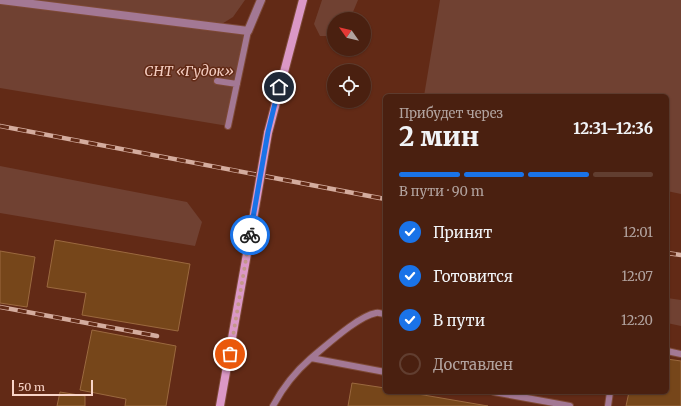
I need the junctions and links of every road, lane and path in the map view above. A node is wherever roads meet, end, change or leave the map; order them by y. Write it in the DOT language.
graph roads {
  1 [pos="1,0"];
  2 [pos="261,0"];
  3 [pos="303,0"];
  4 [pos="248,31"];
  5 [pos="217,81"];
  6 [pos="237,84"];
  7 [pos="228,126"];
  8 [pos="383,314"];
  9 [pos="669,351"];
  10 [pos="681,354"];
  11 [pos="312,358"];
  12 [pos="383,372"];
  13 [pos="505,394"];
  14 [pos="610,394"];
  15 [pos="220,406"];
  16 [pos="273,406"];
  17 [pos="570,406"];
  18 [pos="608,406"];
  1 -- 4 [label="street"];
  2 -- 4 [label="street"];
  3 -- 15 [label="street, bridge"];
  4 -- 6 [label="lane"];
  5 -- 6 [label="lane"];
  6 -- 7 [label="lane"];
  8 -- 11 [label="lane"];
  9 -- 10 [label="lane"];
  11 -- 12 [label="lane"];
  11 -- 16 [label="lane"];
  13 -- 17 [label="lane"];
  14 -- 18 [label="lane"];
}
